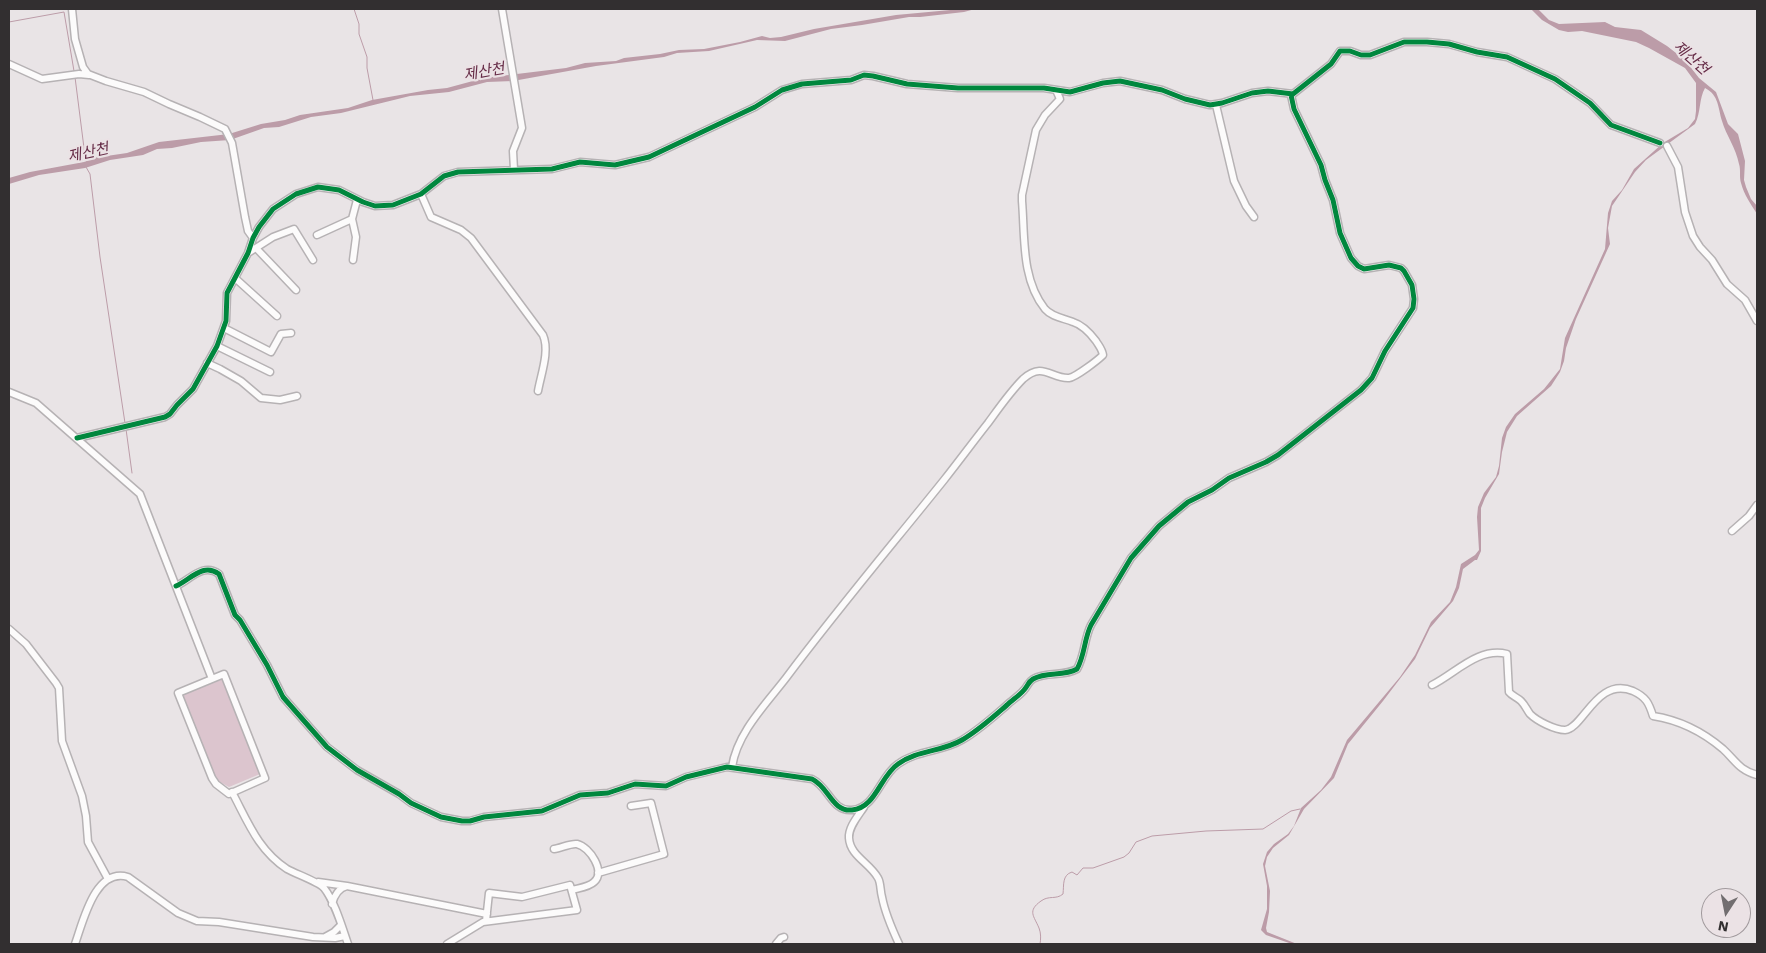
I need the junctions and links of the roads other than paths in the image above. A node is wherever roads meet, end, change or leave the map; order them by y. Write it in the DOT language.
graph roads {
  1 [pos="72,9"];
  2 [pos="502,9"];
  3 [pos="9,64"];
  4 [pos="90,75"];
  5 [pos="1056,90"];
  6 [pos="1291,94"];
  7 [pos="1216,105"];
  8 [pos="1660,143"];
  9 [pos="1667,146"];
  10 [pos="514,170"];
  11 [pos="421,194"];
  12 [pos="357,200"];
  13 [pos="1254,217"];
  14 [pos="352,219"];
  15 [pos="317,235"];
  16 [pos="252,238"];
  17 [pos="256,248"];
  18 [pos="248,253"];
  19 [pos="313,260"];
  20 [pos="353,260"];
  21 [pos="235,278"];
  22 [pos="296,290"];
  23 [pos="277,316"];
  24 [pos="1757,321"];
  25 [pos="224,328"];
  26 [pos="291,333"];
  27 [pos="216,346"];
  28 [pos="207,363"];
  29 [pos="270,372"];
  30 [pos="538,391"];
  31 [pos="9,392"];
  32 [pos="297,396"];
  33 [pos="77,438"];
  34 [pos="1757,505"];
  35 [pos="1732,531"];
  36 [pos="176,586"];
  37 [pos="9,630"];
  38 [pos="212,679"];
  39 [pos="1432,685"];
  40 [pos="732,767"];
  41 [pos="1757,775"];
  42 [pos="232,792"];
  43 [pos="631,806"];
  44 [pos="864,806"];
  45 [pos="554,849"];
  46 [pos="598,874"];
  47 [pos="108,879"];
  48 [pos="314,882"];
  49 [pos="347,886"];
  50 [pos="572,890"];
  51 [pos="332,905"];
  52 [pos="486,918"];
  53 [pos="340,925"];
  54 [pos="345,936"];
  55 [pos="325,937"];
  56 [pos="784,937"];
  57 [pos="75,944"];
  58 [pos="348,944"];
  59 [pos="448,944"];
  60 [pos="776,944"];
  61 [pos="899,944"];
  1 -- 4 [label="street"];
  2 -- 10 [label="street"];
  3 -- 4 [label="street"];
  4 -- 16 [label="street"];
  5 -- 7 [label="street"];
  5 -- 10 [label="street"];
  5 -- 40 [label="street"];
  6 -- 7 [label="street"];
  6 -- 8 [label="street"];
  6 -- 44 [label="street"];
  7 -- 13 [label="street"];
  9 -- 24 [label="street"];
  10 -- 11 [label="street"];
  11 -- 12 [label="street"];
  11 -- 30 [label="street"];
  12 -- 14 [label="street"];
  12 -- 16 [label="street"];
  14 -- 15 [label="street"];
  14 -- 20 [label="street"];
  16 -- 18 [label="street"];
  17 -- 18 [label="street"];
  17 -- 19 [label="street"];
  17 -- 22 [label="street"];
  18 -- 21 [label="street"];
  21 -- 23 [label="street"];
  21 -- 25 [label="street"];
  25 -- 26 [label="street"];
  25 -- 27 [label="street"];
  27 -- 28 [label="street"];
  27 -- 29 [label="street"];
  28 -- 32 [label="street"];
  28 -- 33 [label="street"];
  31 -- 33 [label="street"];
  33 -- 36 [label="street"];
  34 -- 35 [label="street"];
  36 -- 38 [label="street"];
  36 -- 40 [label="street"];
  37 -- 47 [label="street"];
  38 -- 42 [label="street"];
  38 -- 42 [label="street"];
  39 -- 41 [label="street"];
  40 -- 44 [label="street"];
  42 -- 48 [label="street"];
  43 -- 46 [label="street"];
  44 -- 61 [label="street"];
  45 -- 46 [label="street"];
  46 -- 50 [label="street"];
  47 -- 55 [label="street"];
  47 -- 57 [label="street"];
  48 -- 49 [label="street"];
  48 -- 51 [label="street"];
  49 -- 51 [label="street"];
  49 -- 52 [label="street"];
  50 -- 52 [label="street"];
  50 -- 52 [label="street"];
  51 -- 53 [label="street"];
  52 -- 59 [label="street"];
  53 -- 54 [label="street"];
  53 -- 55 [label="street"];
  54 -- 55 [label="street"];
  54 -- 58 [label="street"];
  56 -- 60 [label="street"];
}
